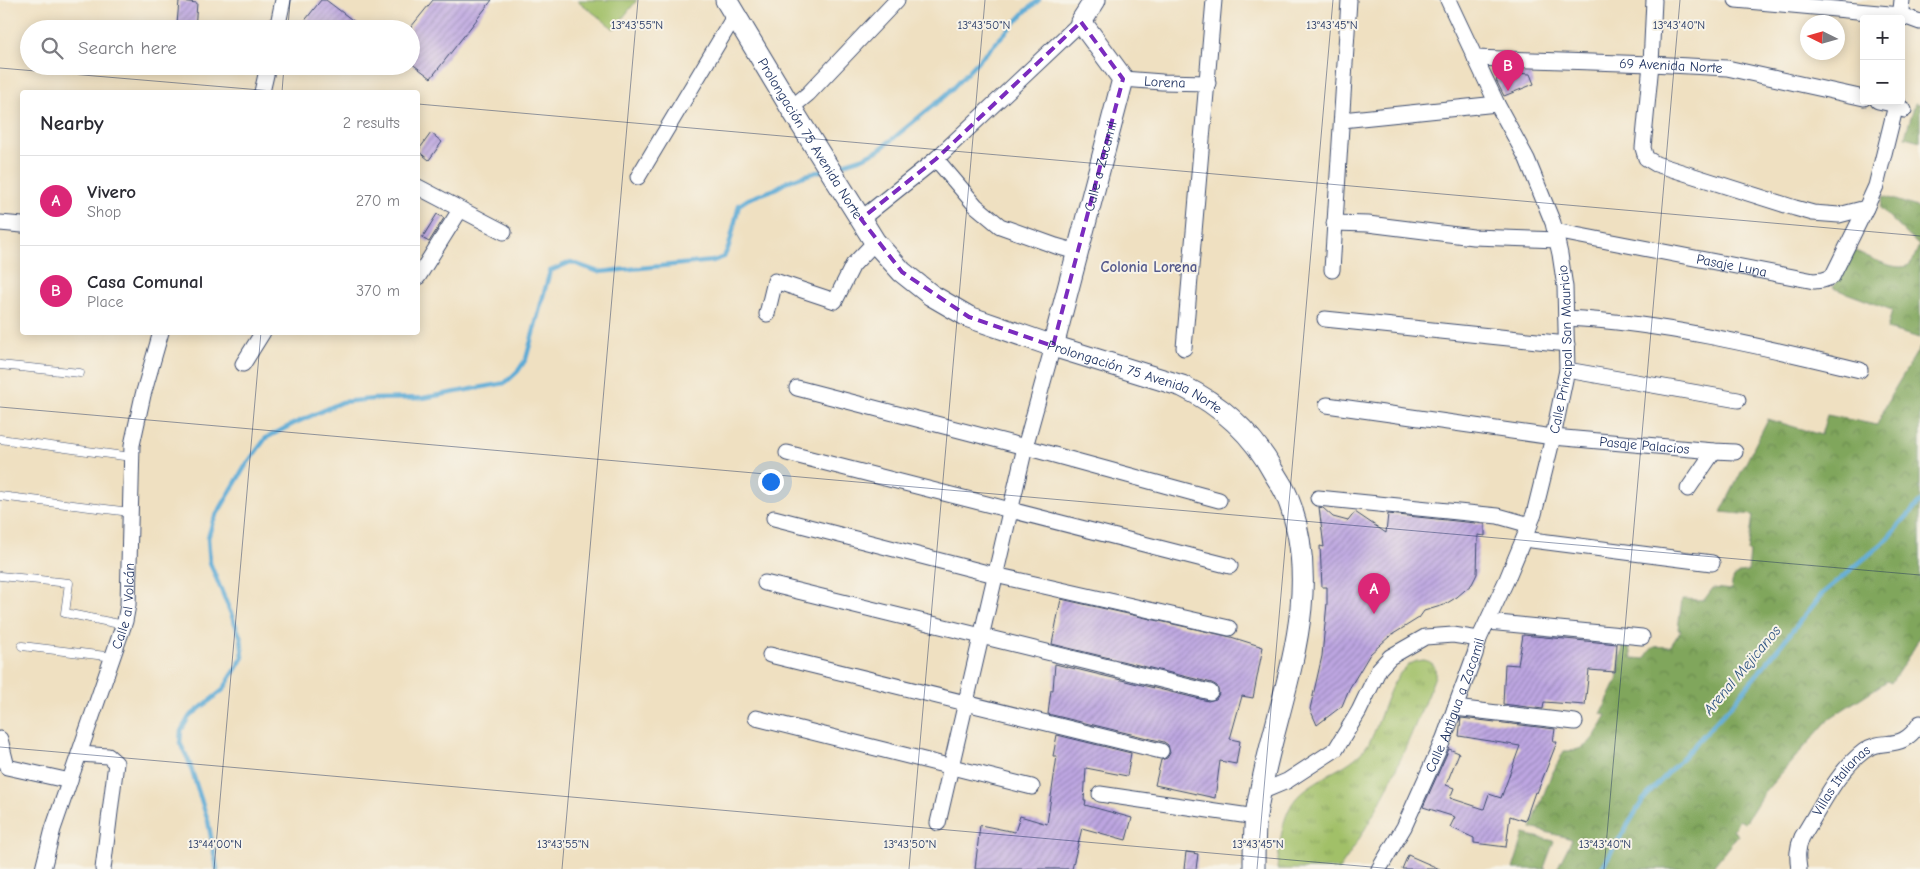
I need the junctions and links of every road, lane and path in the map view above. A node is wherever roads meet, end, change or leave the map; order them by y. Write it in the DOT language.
graph roads {
  1 [pos="283,0"];
  2 [pos="897,0"];
  3 [pos="1095,0"];
  4 [pos="1214,0"];
  5 [pos="1349,0"];
  6 [pos="1448,0"];
  7 [pos="1654,0"];
  8 [pos="1736,0"];
  9 [pos="731,8"];
  10 [pos="1901,11"];
  11 [pos="279,20"];
  12 [pos="1082,22"];
  13 [pos="1920,22"];
  14 [pos="1475,58"];
  15 [pos="1651,64"];
  16 [pos="266,75"];
  17 [pos="1123,79"];
  18 [pos="1208,83"];
  19 [pos="262,90"];
  20 [pos="1860,97"];
  21 [pos="1497,104"];
  22 [pos="1899,105"];
  23 [pos="791,108"];
  24 [pos="1342,120"];
  25 [pos="936,158"];
  26 [pos="638,178"];
  27 [pos="420,188"];
  28 [pos="1866,208"];
  29 [pos="460,210"];
  30 [pos="861,220"];
  31 [pos="0,223"];
  32 [pos="1334,223"];
  33 [pos="20,225"];
  34 [pos="504,232"];
  35 [pos="1556,235"];
  36 [pos="875,242"];
  37 [pos="1077,252"];
  38 [pos="1332,270"];
  39 [pos="420,274"];
  40 [pos="768,314"];
  41 [pos="1566,318"];
  42 [pos="1325,319"];
  43 [pos="160,335"];
  44 [pos="261,335"];
  45 [pos="1567,344"];
  46 [pos="1053,346"];
  47 [pos="1184,348"];
  48 [pos="243,364"];
  49 [pos="0,365"];
  50 [pos="1567,370"];
  51 [pos="1860,370"];
  52 [pos="80,373"];
  53 [pos="796,388"];
  54 [pos="1738,400"];
  55 [pos="1328,405"];
  56 [pos="1553,437"];
  57 [pos="0,439"];
  58 [pos="1025,447"];
  59 [pos="1714,451"];
  60 [pos="1734,452"];
  61 [pos="787,453"];
  62 [pos="131,457"];
  63 [pos="1688,489"];
  64 [pos="0,496"];
  65 [pos="1318,498"];
  66 [pos="1219,500"];
  67 [pos="1010,510"];
  68 [pos="130,512"];
  69 [pos="774,518"];
  70 [pos="1527,532"];
  71 [pos="1712,562"];
  72 [pos="1230,566"];
  73 [pos="995,575"];
  74 [pos="0,576"];
  75 [pos="765,583"];
  76 [pos="1488,622"];
  77 [pos="124,625"];
  78 [pos="1229,628"];
  79 [pos="981,636"];
  80 [pos="1642,637"];
  81 [pos="1479,639"];
  82 [pos="22,646"];
  83 [pos="770,654"];
  84 [pos="114,657"];
  85 [pos="1210,692"];
  86 [pos="966,704"];
  87 [pos="1455,708"];
  88 [pos="756,718"];
  89 [pos="1575,722"];
  90 [pos="1920,723"];
  91 [pos="0,739"];
  92 [pos="1161,751"];
  93 [pos="80,754"];
  94 [pos="951,767"];
  95 [pos="70,781"];
  96 [pos="1032,788"];
  97 [pos="1261,792"];
  98 [pos="1100,794"];
  99 [pos="1256,817"];
  100 [pos="938,823"];
  101 [pos="43,869"];
  102 [pos="103,869"];
  103 [pos="1254,869"];
  104 [pos="1379,869"];
  105 [pos="1799,869"];
  1 -- 11 [label="street"];
  2 -- 23 [label="street"];
  3 -- 12 [label="main road"];
  4 -- 18 [label="street"];
  5 -- 24 [label="street"];
  6 -- 14 [label="street, Calle Principal San Mauricio"];
  7 -- 15 [label="street"];
  8 -- 10 [label="street"];
  9 -- 23 [label="main road, Prolongación 75 Avenida Norte"];
  9 -- 26 [label="street"];
  10 -- 13 [label="street"];
  12 -- 17 [label="main road"];
  12 -- 25 [label="street"];
  14 -- 15 [label="street, 69 Avenida Norte"];
  14 -- 21 [label="street, Calle Principal San Mauricio"];
  15 -- 20 [label="street, 69 Avenida Norte"];
  15 -- 28 [label="street"];
  16 -- 19 [label="street"];
  17 -- 18 [label="street, Lorena"];
  17 -- 37 [label="main road, Calle a Zacamil"];
  18 -- 47 [label="street"];
  21 -- 24 [label="street"];
  21 -- 35 [label="street, Calle Principal San Mauricio"];
  22 -- 28 [label="street, Pasaje Luna"];
  23 -- 30 [label="main road, Prolongación 75 Avenida Norte"];
  24 -- 32 [label="street"];
  25 -- 30 [label="street"];
  25 -- 37 [label="street"];
  27 -- 29 [label="street"];
  28 -- 35 [label="street, Pasaje Luna"];
  29 -- 34 [label="street"];
  29 -- 39 [label="street"];
  30 -- 36 [label="main road, Prolongación 75 Avenida Norte"];
  31 -- 33 [label="street"];
  32 -- 35 [label="street, Pasaje Luna"];
  32 -- 38 [label="street"];
  35 -- 41 [label="street, Calle Principal San Mauricio"];
  36 -- 40 [label="street"];
  36 -- 46 [label="main road, Prolongación 75 Avenida Norte"];
  37 -- 46 [label="main road, Calle a Zacamil"];
  41 -- 45 [label="street, Calle Principal San Mauricio"];
  41 -- 51 [label="street"];
  42 -- 45 [label="street"];
  43 -- 62 [label="street, Calle al Volcán"];
  44 -- 48 [label="street"];
  45 -- 50 [label="street, Calle Principal San Mauricio"];
  46 -- 58 [label="street"];
  46 -- 97 [label="main road, Prolongación 75 Avenida Norte"];
  49 -- 52 [label="lane"];
  50 -- 54 [label="street"];
  50 -- 56 [label="street, Calle Principal San Mauricio"];
  53 -- 58 [label="street"];
  55 -- 56 [label="street, Pasaje Palacios"];
  56 -- 59 [label="street, Pasaje Palacios"];
  56 -- 70 [label="street, Calle Principal San Mauricio"];
  57 -- 62 [label="lane"];
  58 -- 66 [label="street"];
  58 -- 67 [label="street"];
  59 -- 60 [label="street, Pasaje Palacios"];
  59 -- 63 [label="street"];
  61 -- 67 [label="street"];
  62 -- 68 [label="street, Calle al Volcán"];
  64 -- 68 [label="lane"];
  65 -- 70 [label="street"];
  67 -- 72 [label="street"];
  67 -- 73 [label="street"];
  68 -- 77 [label="street, Calle al Volcán"];
  69 -- 73 [label="street"];
  70 -- 71 [label="street"];
  70 -- 76 [label="street, Calle Antigua a Zacamil"];
  73 -- 78 [label="street"];
  73 -- 79 [label="street"];
  74 -- 77 [label="lane"];
  75 -- 79 [label="street"];
  76 -- 80 [label="street"];
  76 -- 81 [label="street, Calle Antigua a Zacamil"];
  77 -- 84 [label="street, Calle al Volcán"];
  79 -- 85 [label="street"];
  79 -- 86 [label="street"];
  81 -- 87 [label="street, Calle Antigua a Zacamil"];
  81 -- 97 [label="street"];
  82 -- 84 [label="lane"];
  83 -- 86 [label="street"];
  84 -- 93 [label="street, Calle al Volcán"];
  86 -- 92 [label="street"];
  86 -- 94 [label="street"];
  87 -- 89 [label="street"];
  87 -- 104 [label="street, Calle Antigua a Zacamil"];
  88 -- 94 [label="street"];
  90 -- 105 [label="street, Villas Italianas"];
  91 -- 95 [label="street"];
  93 -- 95 [label="street, Calle al Volcán"];
  93 -- 102 [label="street"];
  94 -- 96 [label="street"];
  94 -- 100 [label="street"];
  95 -- 101 [label="street, Calle al Volcán"];
  97 -- 99 [label="main road, Prolongación 75 Avenida Norte"];
  98 -- 99 [label="street"];
  99 -- 103 [label="main road, Prolongación 75 Avenida Norte"];
}
